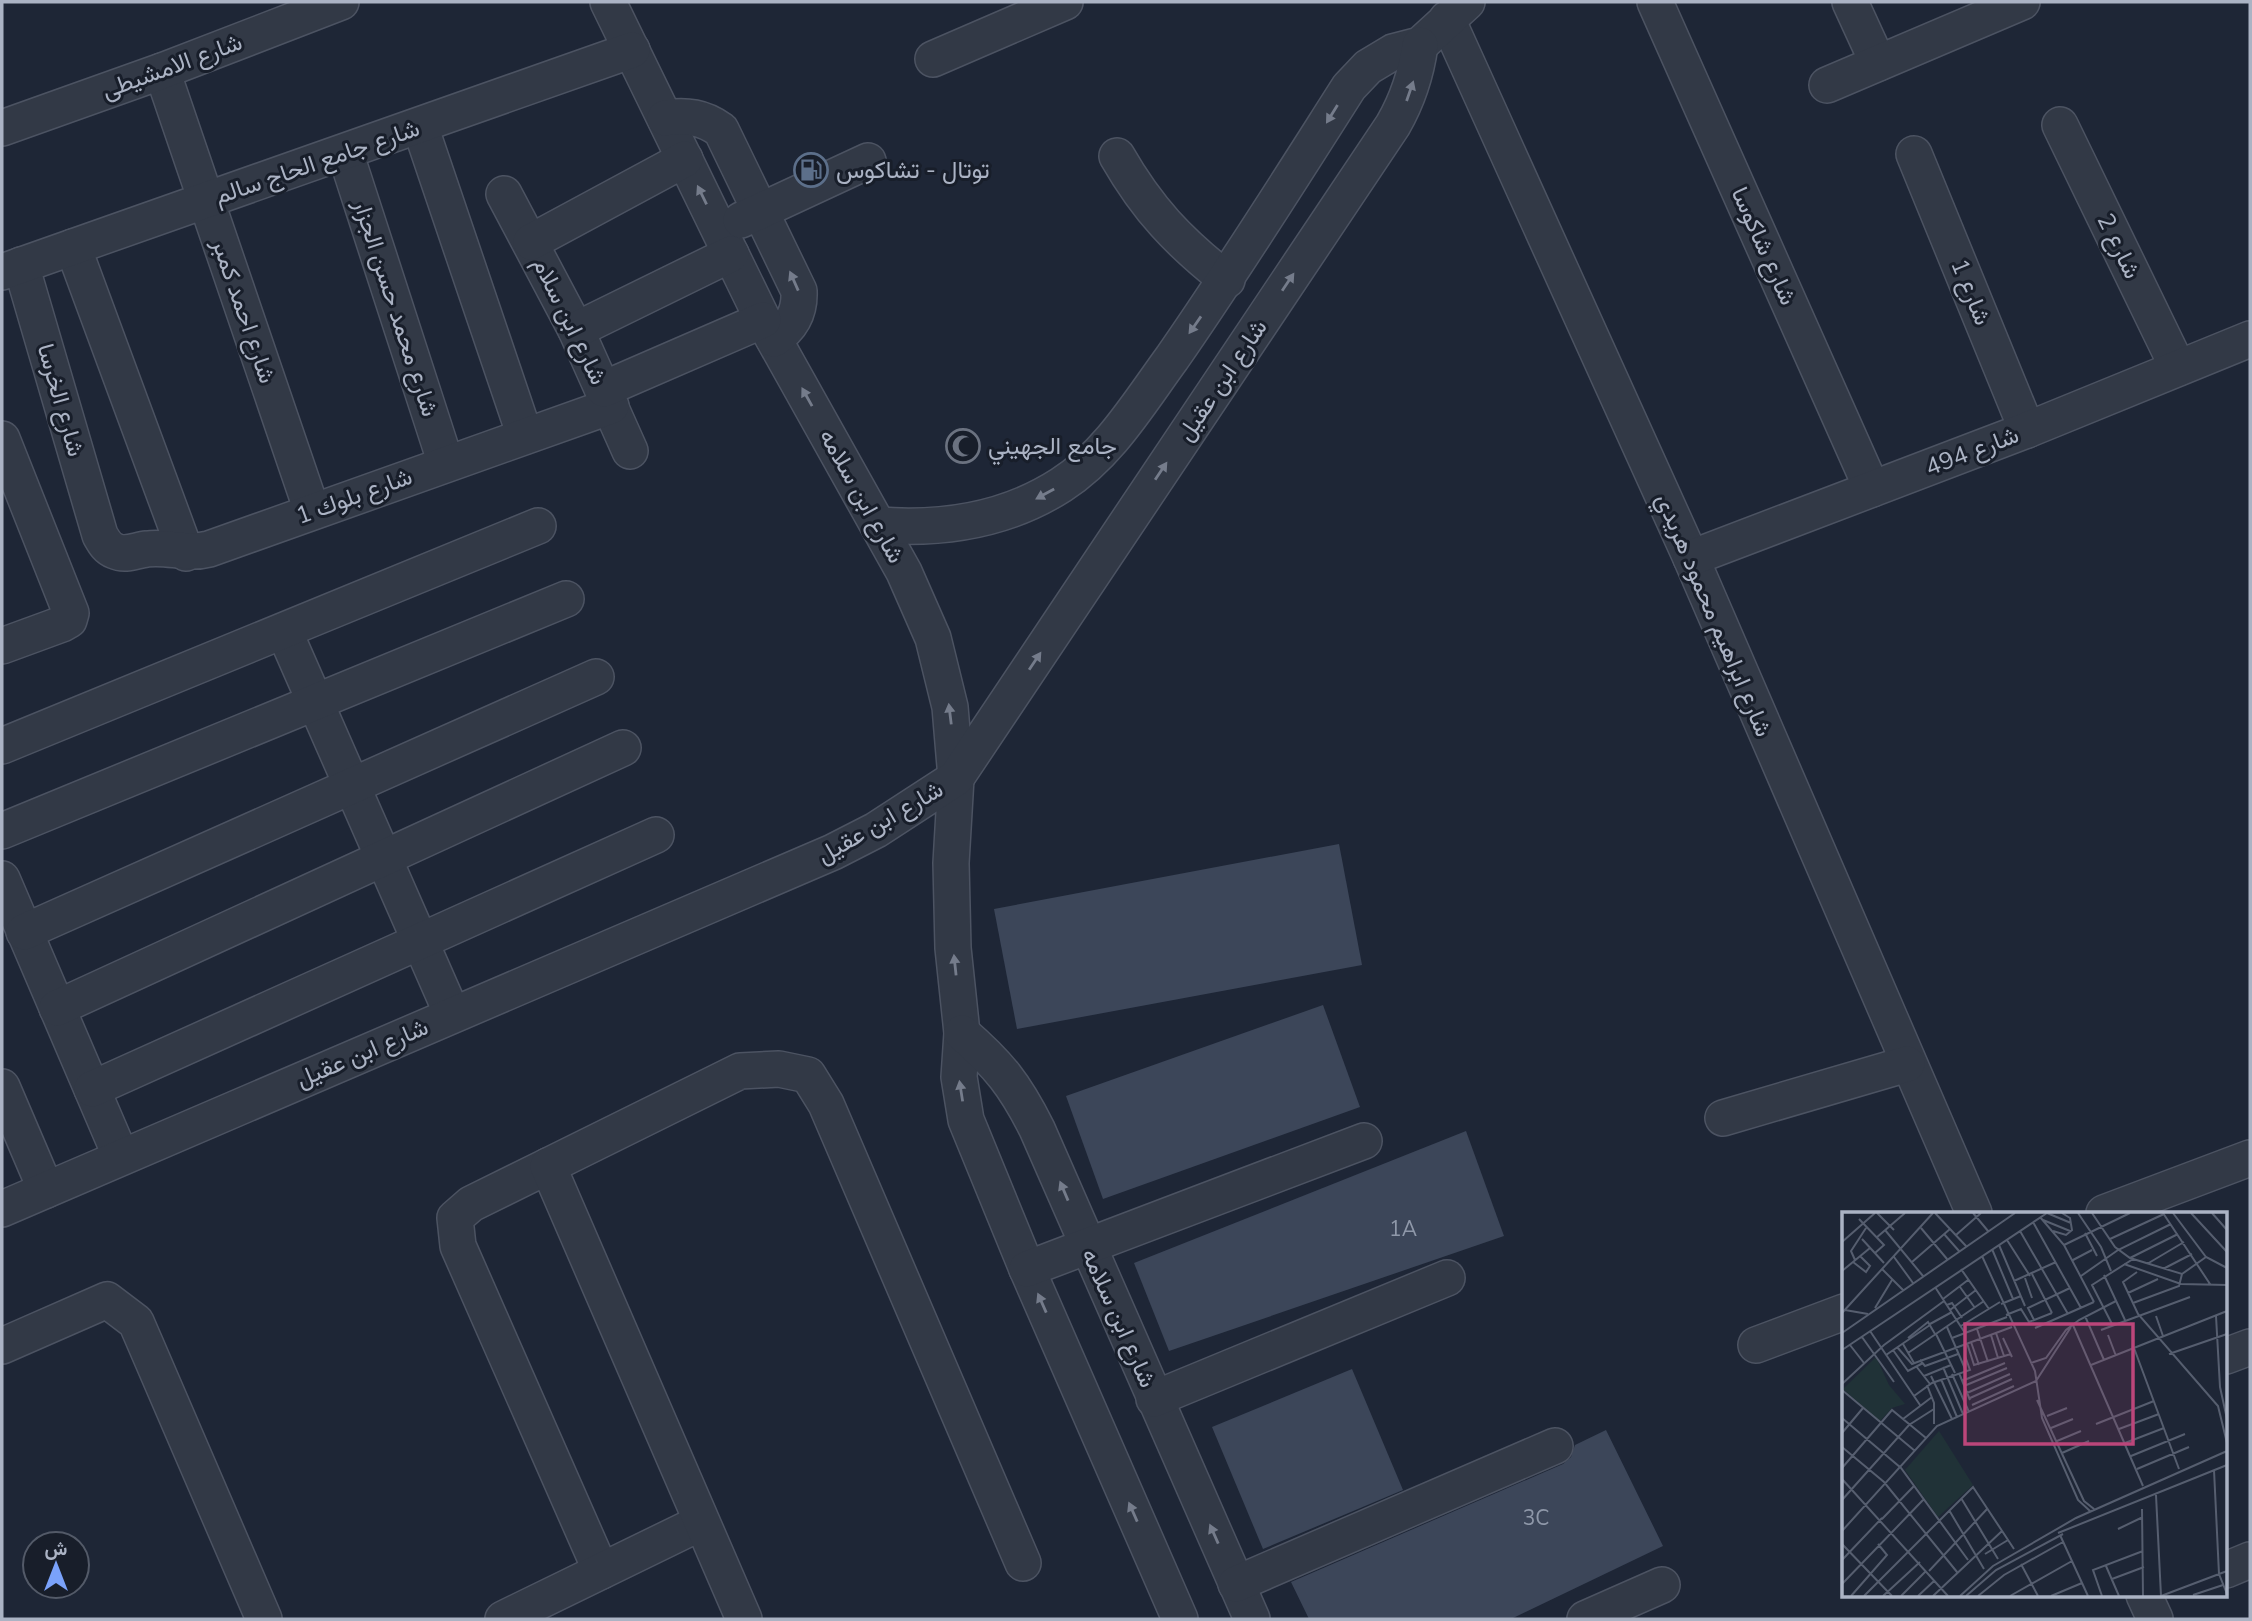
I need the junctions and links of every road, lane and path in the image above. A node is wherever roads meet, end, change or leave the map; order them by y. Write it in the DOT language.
graph roads {
  1 [pos="341,2"];
  2 [pos="608,2"];
  3 [pos="1065,2"];
  4 [pos="1655,2"];
  5 [pos="1850,2"];
  6 [pos="2022,2"];
  7 [pos="1457,11"];
  8 [pos="1972,11"];
  9 [pos="1420,45"];
  10 [pos="632,51"];
  11 [pos="933,59"];
  12 [pos="1878,63"];
  13 [pos="162,71"];
  14 [pos="1827,85"];
  15 [pos="665,118"];
  16 [pos="2060,125"];
  17 [pos="420,126"];
  18 [pos="2,128"];
  19 [pos="345,152"];
  20 [pos="1914,155"];
  21 [pos="1117,156"];
  22 [pos="685,159"];
  23 [pos="868,161"];
  24 [pos="504,194"];
  25 [pos="206,200"];
  26 [pos="760,211"];
  27 [pos="531,242"];
  28 [pos="725,242"];
  29 [pos="73,247"];
  30 [pos="12,268"];
  31 [pos="1227,280"];
  32 [pos="769,329"];
  33 [pos="576,330"];
  34 [pos="2250,339"];
  35 [pos="2178,368"];
  36 [pos="608,398"];
  37 [pos="2027,430"];
  38 [pos="525,436"];
  39 [pos="2,439"];
  40 [pos="629,451"];
  41 [pos="446,464"];
  42 [pos="1872,489"];
  43 [pos="312,511"];
  44 [pos="878,525"];
  45 [pos="538,526"];
  46 [pos="100,535"];
  47 [pos="186,553"];
  48 [pos="1691,558"];
  49 [pos="566,598"];
  50 [pos="284,631"];
  51 [pos="5,637"];
  52 [pos="596,677"];
  53 [pos="315,702"];
  54 [pos="2,746"];
  55 [pos="623,748"];
  56 [pos="956,778"];
  57 [pos="352,786"];
  58 [pos="2,831"];
  59 [pos="656,835"];
  60 [pos="384,858"];
  61 [pos="2,879"];
  62 [pos="24,932"];
  63 [pos="420,941"];
  64 [pos="57,1008"];
  65 [pos="452,1014"];
  66 [pos="962,1033"];
  67 [pos="1908,1064"];
  68 [pos="2,1087"];
  69 [pos="92,1089"];
  70 [pos="1723,1118"];
  71 [pos="1364,1141"];
  72 [pos="121,1157"];
  73 [pos="2250,1158"];
  74 [pos="548,1166"];
  75 [pos="46,1190"];
  76 [pos="2,1209"];
  77 [pos="1973,1212"];
  78 [pos="2107,1212"];
  79 [pos="1087,1246"];
  80 [pos="1027,1269"];
  81 [pos="1447,1278"];
  82 [pos="1842,1313"];
  83 [pos="1756,1345"];
  84 [pos="2,1346"];
  85 [pos="2250,1347"];
  86 [pos="2228,1355"];
  87 [pos="1154,1399"];
  88 [pos="1555,1446"];
  89 [pos="700,1523"];
  90 [pos="2250,1560"];
  91 [pos="1023,1563"];
  92 [pos="2228,1569"];
  93 [pos="601,1571"];
  94 [pos="1236,1584"];
  95 [pos="1662,1585"];
  96 [pos="264,1619"];
  97 [pos="503,1619"];
  98 [pos="744,1619"];
  99 [pos="1180,1619"];
  100 [pos="1252,1619"];
  101 [pos="1585,1619"];
  1 -- 13 [label="street, شارع الامشيطى"];
  2 -- 10 [label="street, شارع ابن سلامه"];
  3 -- 11 [label="street"];
  4 -- 42 [label="street, شارع شاكوسا"];
  5 -- 12 [label="street"];
  6 -- 8 [label="street"];
  7 -- 9 [label="street"];
  7 -- 48 [label="street, شارع ابراهيم محمود هريدي"];
  8 -- 12 [label="street"];
  9 -- 31 [label="street, one-way"];
  56 -- 9 [label="street, شارع ابن عقيل, one-way"];
  10 -- 15 [label="street, شارع ابن سلامه"];
  10 -- 17 [label="street, شارع جامع الحاج سالم"];
  12 -- 14 [label="street"];
  13 -- 18 [label="street, شارع الامشيطى"];
  13 -- 25 [label="street, شارع احمد كمبر"];
  15 -- 22 [label="street, شارع ابن سلامه"];
  15 -- 26 [label="street"];
  16 -- 35 [label="street, شارع 2"];
  17 -- 19 [label="street, شارع جامع الحاج سالم"];
  17 -- 38 [label="street"];
  19 -- 25 [label="street, شارع جامع الحاج سالم"];
  19 -- 41 [label="street, شارع محمد حسن الجزار"];
  20 -- 37 [label="street, شارع 1"];
  21 -- 31 [label="street"];
  22 -- 27 [label="street"];
  28 -- 22 [label="street, شارع ابن سلامه, one-way"];
  23 -- 26 [label="street"];
  24 -- 27 [label="street, شارع ابن سلام"];
  25 -- 29 [label="street, شارع جامع الحاج سالم"];
  25 -- 43 [label="street, شارع احمد كمبر"];
  26 -- 28 [label="street"];
  32 -- 26 [label="street, one-way"];
  27 -- 33 [label="street, شارع ابن سلام"];
  28 -- 32 [label="street, شارع ابن سلامه"];
  28 -- 33 [label="street"];
  29 -- 30 [label="street, شارع جامع الحاج سالم"];
  29 -- 47 [label="street"];
  30 -- 46 [label="street, شارع الخرسا"];
  31 -- 44 [label="street, one-way"];
  32 -- 36 [label="street, شارع بلوك 1"];
  44 -- 32 [label="street, شارع ابن سلامه, one-way"];
  33 -- 36 [label="street, شارع ابن سلام"];
  34 -- 35 [label="street, شارع 494"];
  35 -- 37 [label="street, شارع 494"];
  36 -- 38 [label="street, شارع بلوك 1"];
  36 -- 40 [label="street, شارع ابن سلام"];
  37 -- 42 [label="street, شارع 494"];
  38 -- 41 [label="street, شارع بلوك 1"];
  39 -- 51 [label="street"];
  41 -- 43 [label="street, شارع بلوك 1"];
  42 -- 48 [label="street, شارع 494"];
  43 -- 47 [label="street, شارع بلوك 1"];
  56 -- 44 [label="street, شارع ابن سلامه, one-way"];
  45 -- 50 [label="street"];
  46 -- 47 [label="street, شارع بلوك 1"];
  48 -- 67 [label="street, شارع ابراهيم محمود هريدي"];
  49 -- 53 [label="street"];
  50 -- 53 [label="street"];
  50 -- 54 [label="street"];
  52 -- 57 [label="street"];
  53 -- 57 [label="street"];
  53 -- 58 [label="street"];
  55 -- 60 [label="street"];
  56 -- 65 [label="street, شارع ابن عقيل"];
  66 -- 56 [label="street, شارع ابن سلامه, one-way"];
  57 -- 60 [label="street"];
  57 -- 62 [label="street"];
  59 -- 63 [label="street"];
  60 -- 63 [label="street"];
  60 -- 64 [label="street"];
  61 -- 62 [label="street"];
  62 -- 64 [label="street"];
  63 -- 65 [label="street"];
  63 -- 69 [label="street"];
  64 -- 69 [label="street"];
  65 -- 72 [label="street, شارع ابن عقيل"];
  79 -- 66 [label="street, شارع ابن سلامه, one-way"];
  80 -- 66 [label="street, شارع ابن سلامه, one-way"];
  67 -- 70 [label="street"];
  67 -- 77 [label="street, شارع ابراهيم محمود هريدي"];
  68 -- 75 [label="street"];
  69 -- 72 [label="street"];
  71 -- 79 [label="street"];
  72 -- 75 [label="street, شارع ابن عقيل"];
  73 -- 78 [label="street"];
  74 -- 89 [label="street"];
  74 -- 91 [label="street"];
  74 -- 93 [label="street"];
  75 -- 76 [label="street, شارع ابن عقيل"];
  79 -- 80 [label="street"];
  79 -- 87 [label="street, شارع ابن سلامه"];
  99 -- 80 [label="street, شارع ابن سلامه, one-way"];
  81 -- 87 [label="street"];
  82 -- 83 [label="street"];
  84 -- 96 [label="street"];
  85 -- 86 [label="street"];
  94 -- 87 [label="street, شارع ابن سلامه, one-way"];
  88 -- 94 [label="street"];
  89 -- 93 [label="street"];
  89 -- 98 [label="street"];
  90 -- 92 [label="street"];
  93 -- 97 [label="street"];
  94 -- 100 [label="street, شارع ابن سلامه"];
  95 -- 101 [label="street"];
}
